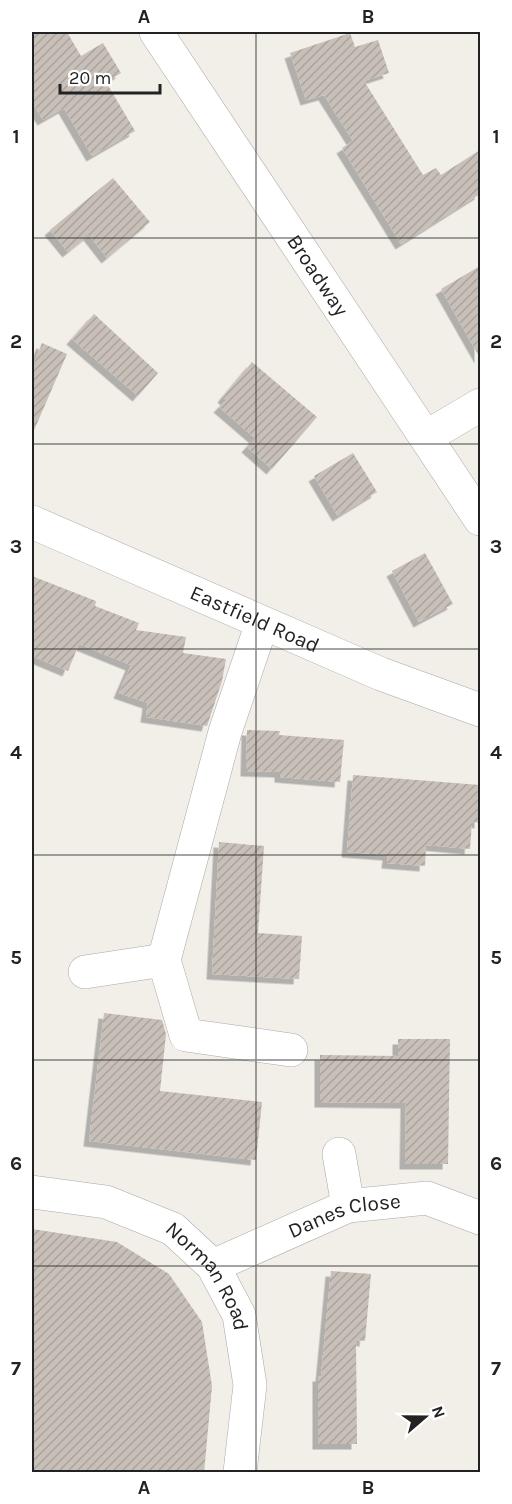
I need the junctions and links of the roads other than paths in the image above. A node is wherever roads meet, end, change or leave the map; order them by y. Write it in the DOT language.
graph roads {
  1 [pos="156,32"];
  2 [pos="480,405"];
  3 [pos="426,437"];
  4 [pos="480,519"];
  5 [pos="32,522"];
  6 [pos="262,623"];
  7 [pos="480,710"];
  8 [pos="164,960"];
  9 [pos="86,972"];
  10 [pos="291,1050"];
  11 [pos="337,1153"];
  12 [pos="32,1192"];
  13 [pos="348,1206"];
  14 [pos="480,1218"];
  15 [pos="213,1266"];
  16 [pos="240,1473"];
  1 -- 3 [label="street, Broadway"];
  2 -- 3 [label="street"];
  3 -- 4 [label="street, Broadway"];
  5 -- 6 [label="street, Eastfield Road"];
  6 -- 7 [label="street, Eastfield Road"];
  6 -- 8 [label="street"];
  8 -- 9 [label="street"];
  8 -- 10 [label="street"];
  11 -- 13 [label="street"];
  12 -- 15 [label="street, Norman Road"];
  13 -- 14 [label="street, Danes Close"];
  13 -- 15 [label="street, Danes Close"];
  15 -- 16 [label="street, Norman Road"];
}
